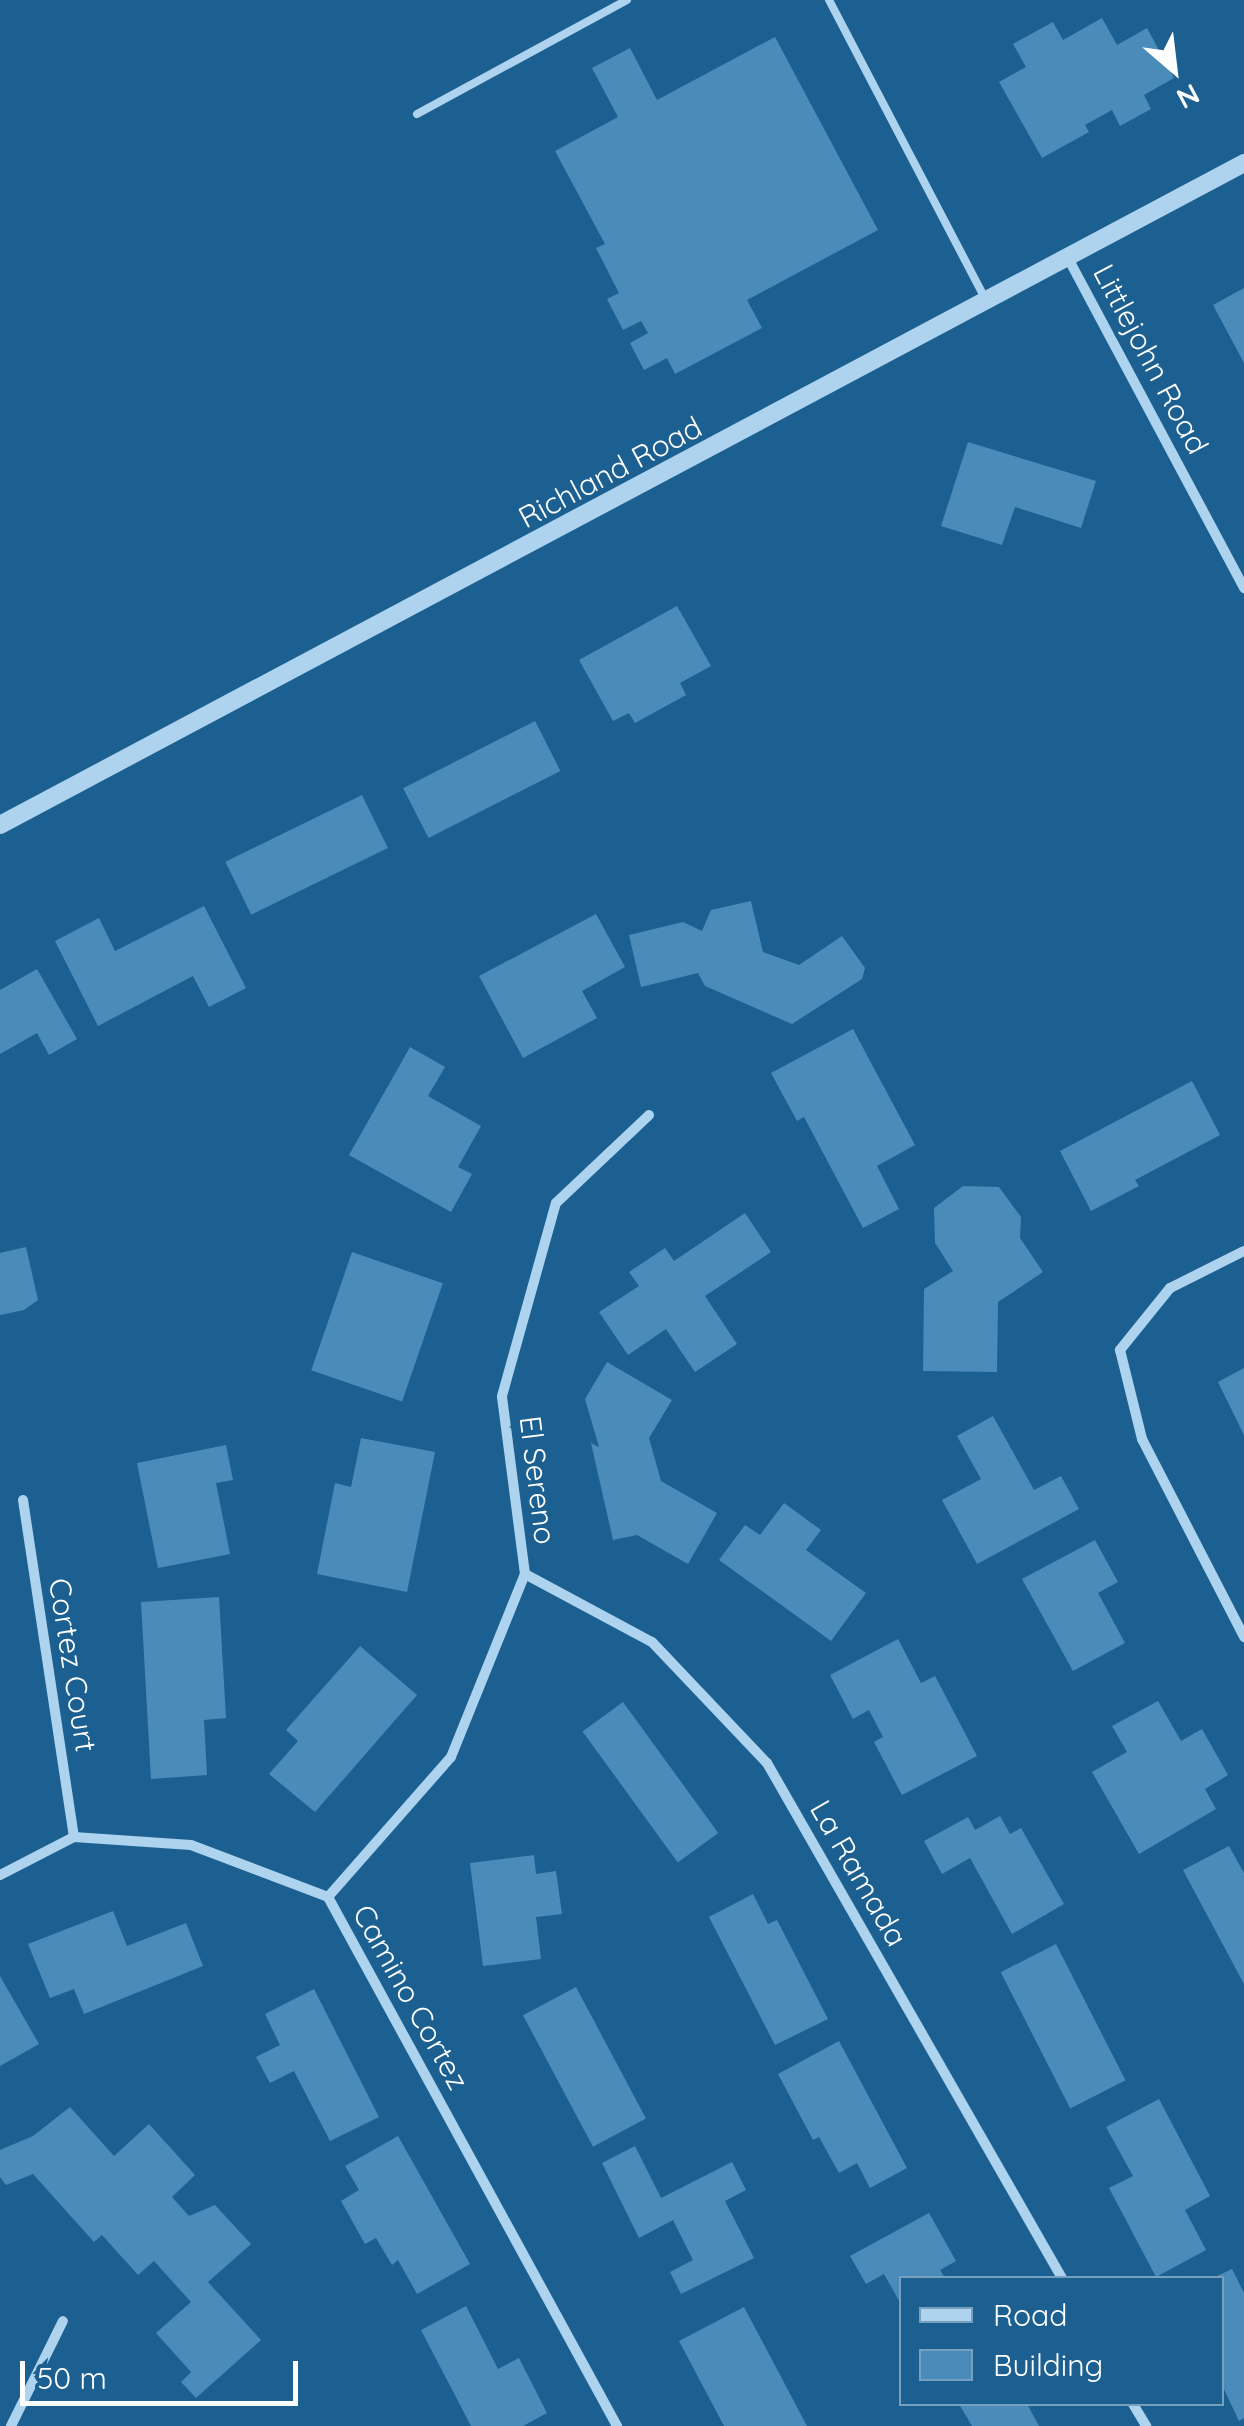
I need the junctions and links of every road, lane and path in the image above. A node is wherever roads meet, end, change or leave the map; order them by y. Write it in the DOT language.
graph roads {
  1 [pos="628,0"];
  2 [pos="829,0"];
  3 [pos="416,114"];
  4 [pos="1244,164"];
  5 [pos="1069,260"];
  6 [pos="987,303"];
  7 [pos="1244,588"];
  8 [pos="0,825"];
  9 [pos="649,1115"];
  10 [pos="1244,1251"];
  11 [pos="23,1500"];
  12 [pos="525,1574"];
  13 [pos="1244,1637"];
  14 [pos="74,1837"];
  15 [pos="0,1875"];
  16 [pos="328,1898"];
  17 [pos="1061,2276"];
  18 [pos="63,2320"];
  19 [pos="11,2426"];
  20 [pos="617,2426"];
  1 -- 3 [label="lane"];
  2 -- 6 [label="lane"];
  4 -- 5 [label="street, Richland Road"];
  5 -- 6 [label="street, Richland Road"];
  5 -- 7 [label="street, Littlejohn Road"];
  6 -- 8 [label="street, Richland Road"];
  9 -- 12 [label="street, El Sereno"];
  10 -- 13 [label="street"];
  11 -- 14 [label="street, Cortez Court"];
  12 -- 16 [label="street, El Sereno"];
  12 -- 17 [label="street, La Ramada"];
  14 -- 15 [label="street"];
  14 -- 16 [label="street, Camino Cortez"];
  16 -- 20 [label="street, Camino Cortez"];
  18 -- 19 [label="street"];
}
